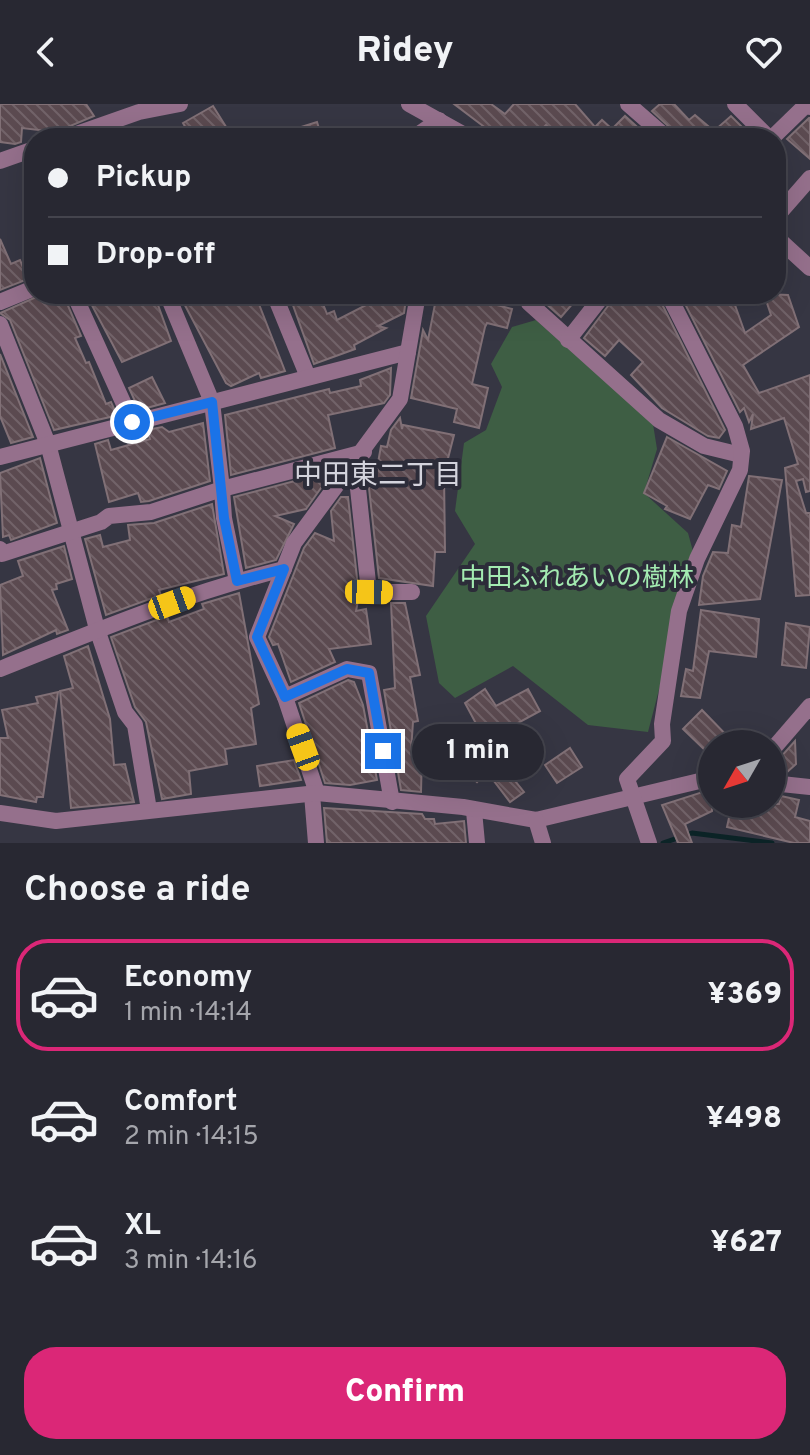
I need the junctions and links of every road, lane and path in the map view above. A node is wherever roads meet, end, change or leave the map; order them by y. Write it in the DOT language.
graph roads {
  1 [pos="180,104"];
  2 [pos="409,104"];
  3 [pos="628,104"];
  4 [pos="735,104"];
  5 [pos="810,107"];
  6 [pos="439,120"];
  7 [pos="93,128"];
  8 [pos="427,128"];
  9 [pos="438,128"];
  10 [pos="453,128"];
  11 [pos="656,128"];
  12 [pos="760,128"];
  13 [pos="781,128"];
  14 [pos="24,153"];
  15 [pos="0,161"];
  16 [pos="810,178"];
  17 [pos="786,206"];
  18 [pos="786,246"];
  19 [pos="810,268"];
  20 [pos="24,292"];
  21 [pos="0,302"];
  22 [pos="79,304"];
  23 [pos="171,304"];
  24 [pos="278,304"];
  25 [pos="416,304"];
  26 [pos="530,304"];
  27 [pos="596,304"];
  28 [pos="673,304"];
  29 [pos="0,324"];
  30 [pos="568,340"];
  31 [pos="408,352"];
  32 [pos="308,377"];
  33 [pos="212,402"];
  34 [pos="132,422"];
  35 [pos="48,444"];
  36 [pos="741,455"];
  37 [pos="360,456"];
  38 [pos="0,457"];
  39 [pos="222,489"];
  40 [pos="69,532"];
  41 [pos="0,549"];
  42 [pos="284,569"];
  43 [pos="237,581"];
  44 [pos="412,592"];
  45 [pos="97,629"];
  46 [pos="0,669"];
  47 [pos="285,697"];
  48 [pos="810,706"];
  49 [pos="786,734"];
  50 [pos="698,781"];
  51 [pos="786,784"];
  52 [pos="810,787"];
  53 [pos="314,794"];
  54 [pos="633,797"];
  55 [pos="392,802"];
  56 [pos="149,810"];
  57 [pos="474,811"];
  58 [pos="0,813"];
  59 [pos="536,820"];
  60 [pos="316,843"];
  61 [pos="477,843"];
  62 [pos="543,843"];
  63 [pos="649,843"];
  1 -- 7 [label="street"];
  2 -- 6 [label="street"];
  3 -- 11 [label="street"];
  4 -- 12 [label="street"];
  5 -- 13 [label="street"];
  6 -- 8 [label="street"];
  6 -- 9 [label="street"];
  6 -- 10 [label="street"];
  14 -- 15 [label="street"];
  16 -- 17 [label="street"];
  18 -- 19 [label="street"];
  20 -- 21 [label="street"];
  22 -- 34 [label="street"];
  23 -- 33 [label="street"];
  24 -- 32 [label="street"];
  25 -- 31 [label="street"];
  26 -- 30 [label="street"];
  27 -- 30 [label="street"];
  28 -- 36 [label="street"];
  29 -- 35 [label="street"];
  30 -- 36 [label="street"];
  31 -- 32 [label="street"];
  31 -- 37 [label="street"];
  32 -- 33 [label="street"];
  33 -- 34 [label="street"];
  33 -- 39 [label="street"];
  34 -- 35 [label="street"];
  35 -- 38 [label="street"];
  35 -- 40 [label="street"];
  36 -- 54 [label="street"];
  37 -- 39 [label="street"];
  37 -- 42 [label="street"];
  37 -- 44 [label="street"];
  39 -- 40 [label="street"];
  39 -- 43 [label="street"];
  40 -- 41 [label="street"];
  40 -- 45 [label="street"];
  42 -- 43 [label="street"];
  42 -- 47 [label="street"];
  43 -- 45 [label="street"];
  45 -- 46 [label="street"];
  45 -- 56 [label="street"];
  47 -- 53 [label="street"];
  47 -- 55 [label="street"];
  48 -- 49 [label="street"];
  50 -- 54 [label="street"];
  51 -- 52 [label="street"];
  53 -- 55 [label="street"];
  53 -- 56 [label="street"];
  53 -- 60 [label="street"];
  54 -- 59 [label="street"];
  54 -- 63 [label="street"];
  55 -- 57 [label="street"];
  56 -- 58 [label="street"];
  57 -- 59 [label="street"];
  57 -- 61 [label="street"];
  59 -- 62 [label="street"];
}
